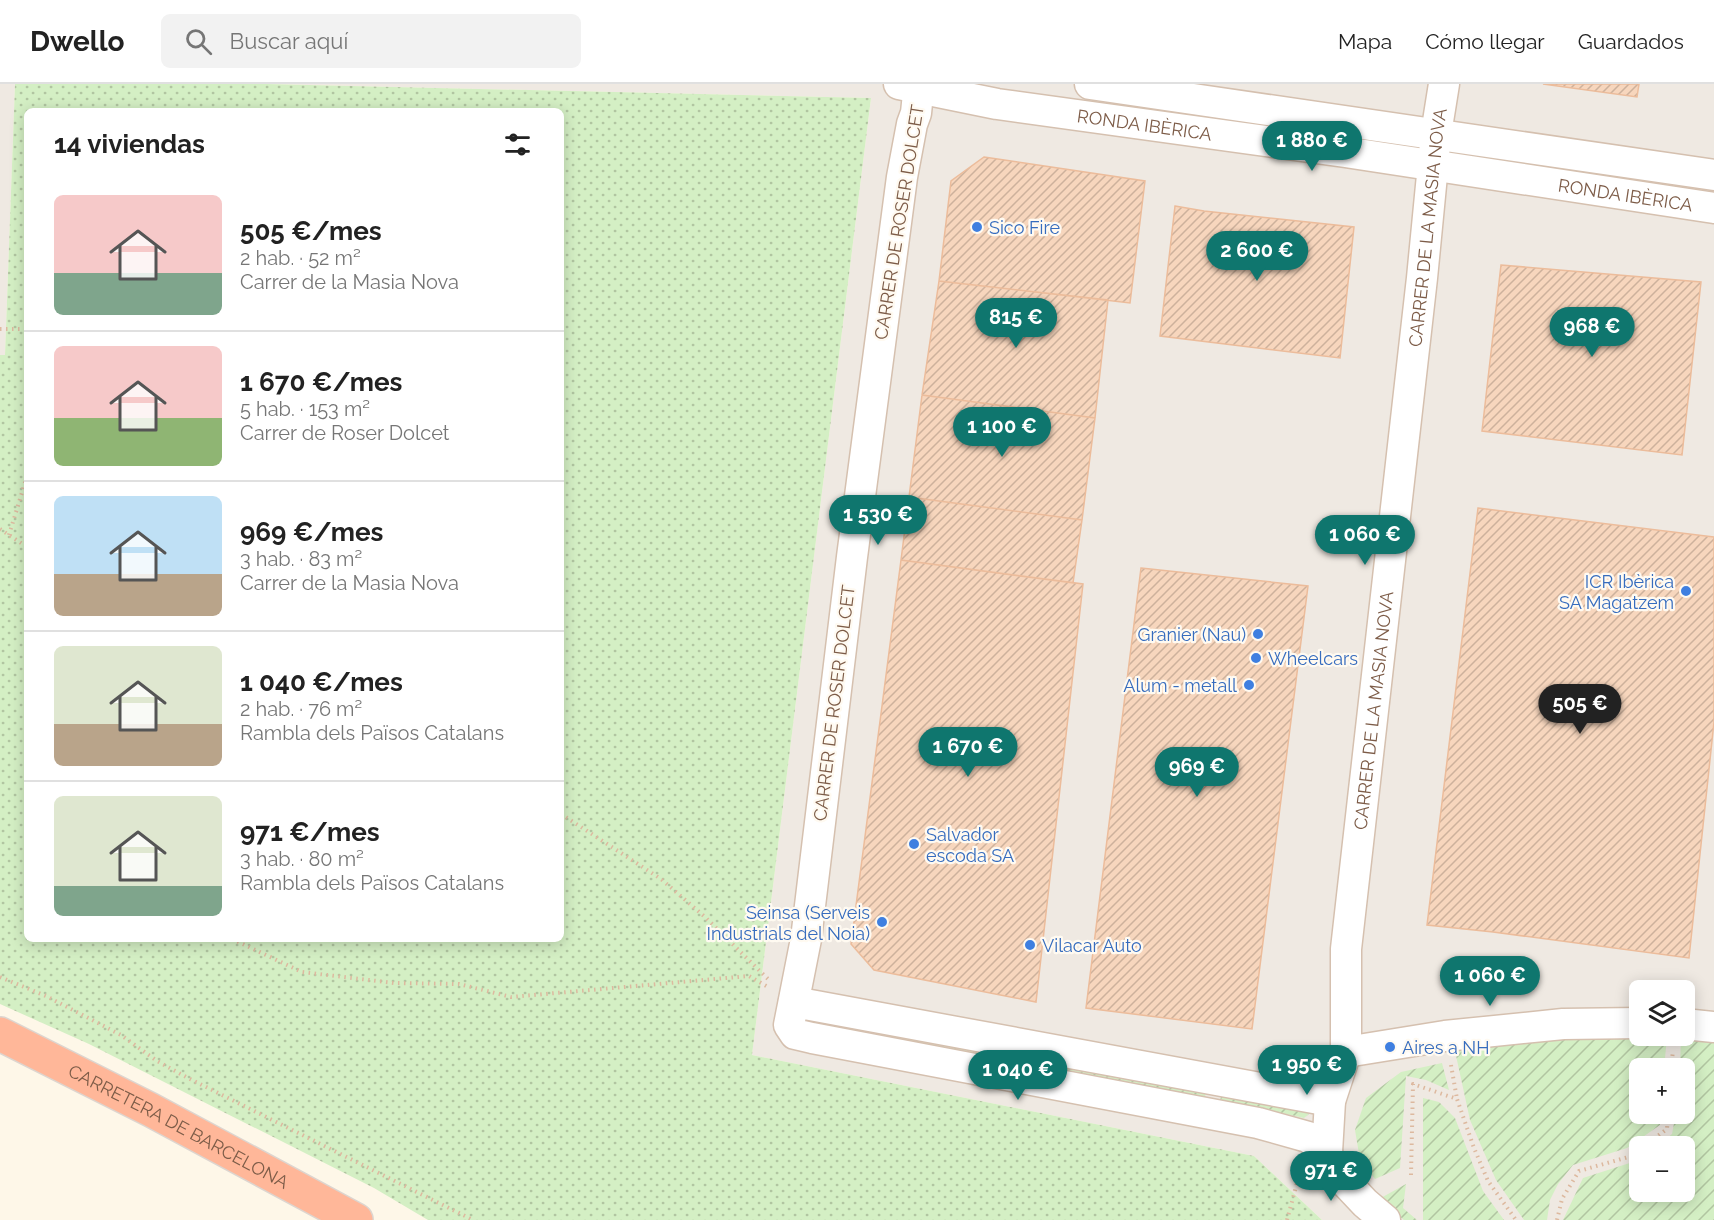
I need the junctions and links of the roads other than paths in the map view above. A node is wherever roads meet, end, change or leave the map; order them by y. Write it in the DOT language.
graph roads {
  1 [pos="1090,84"];
  2 [pos="1444,84"];
  3 [pos="912,86"];
  4 [pos="1436,134"];
  5 [pos="1433,167"];
  6 [pos="1714,175"];
  7 [pos="1714,208"];
  8 [pos="794,1002"];
  9 [pos="1629,1023"];
  10 [pos="1714,1027"];
  11 [pos="1695,1032"];
  12 [pos="0,1034"];
  13 [pos="1346,1052"];
  14 [pos="1330,1101"];
  15 [pos="1329,1160"];
  16 [pos="356,1220"];
  17 [pos="1385,1220"];
  1 -- 4 [label="street, RONDA IBÈRICA"];
  2 -- 4 [label="street, CARRER DE LA MASIA NOVA"];
  3 -- 5 [label="street, RONDA IBÈRICA"];
  3 -- 8 [label="street, CARRER DE ROSER DOLCET"];
  4 -- 5 [label="street, CARRER DE LA MASIA NOVA"];
  4 -- 6 [label="street, RONDA IBÈRICA"];
  5 -- 7 [label="street, RONDA IBÈRICA"];
  5 -- 13 [label="street, CARRER DE LA MASIA NOVA"];
  8 -- 14 [label="street"];
  8 -- 15 [label="street, CARRER DE ROSER DOLCET"];
  9 -- 13 [label="street"];
  10 -- 11 [label="street"];
  12 -- 16 [label="highway, CARRETERA DE BARCELONA"];
  13 -- 14 [label="street, CARRER DE LA MASIA NOVA"];
  14 -- 15 [label="street, CARRER DE LA MASIA NOVA"];
  15 -- 17 [label="street, CARRER DE ROSER DOLCET"];
}
